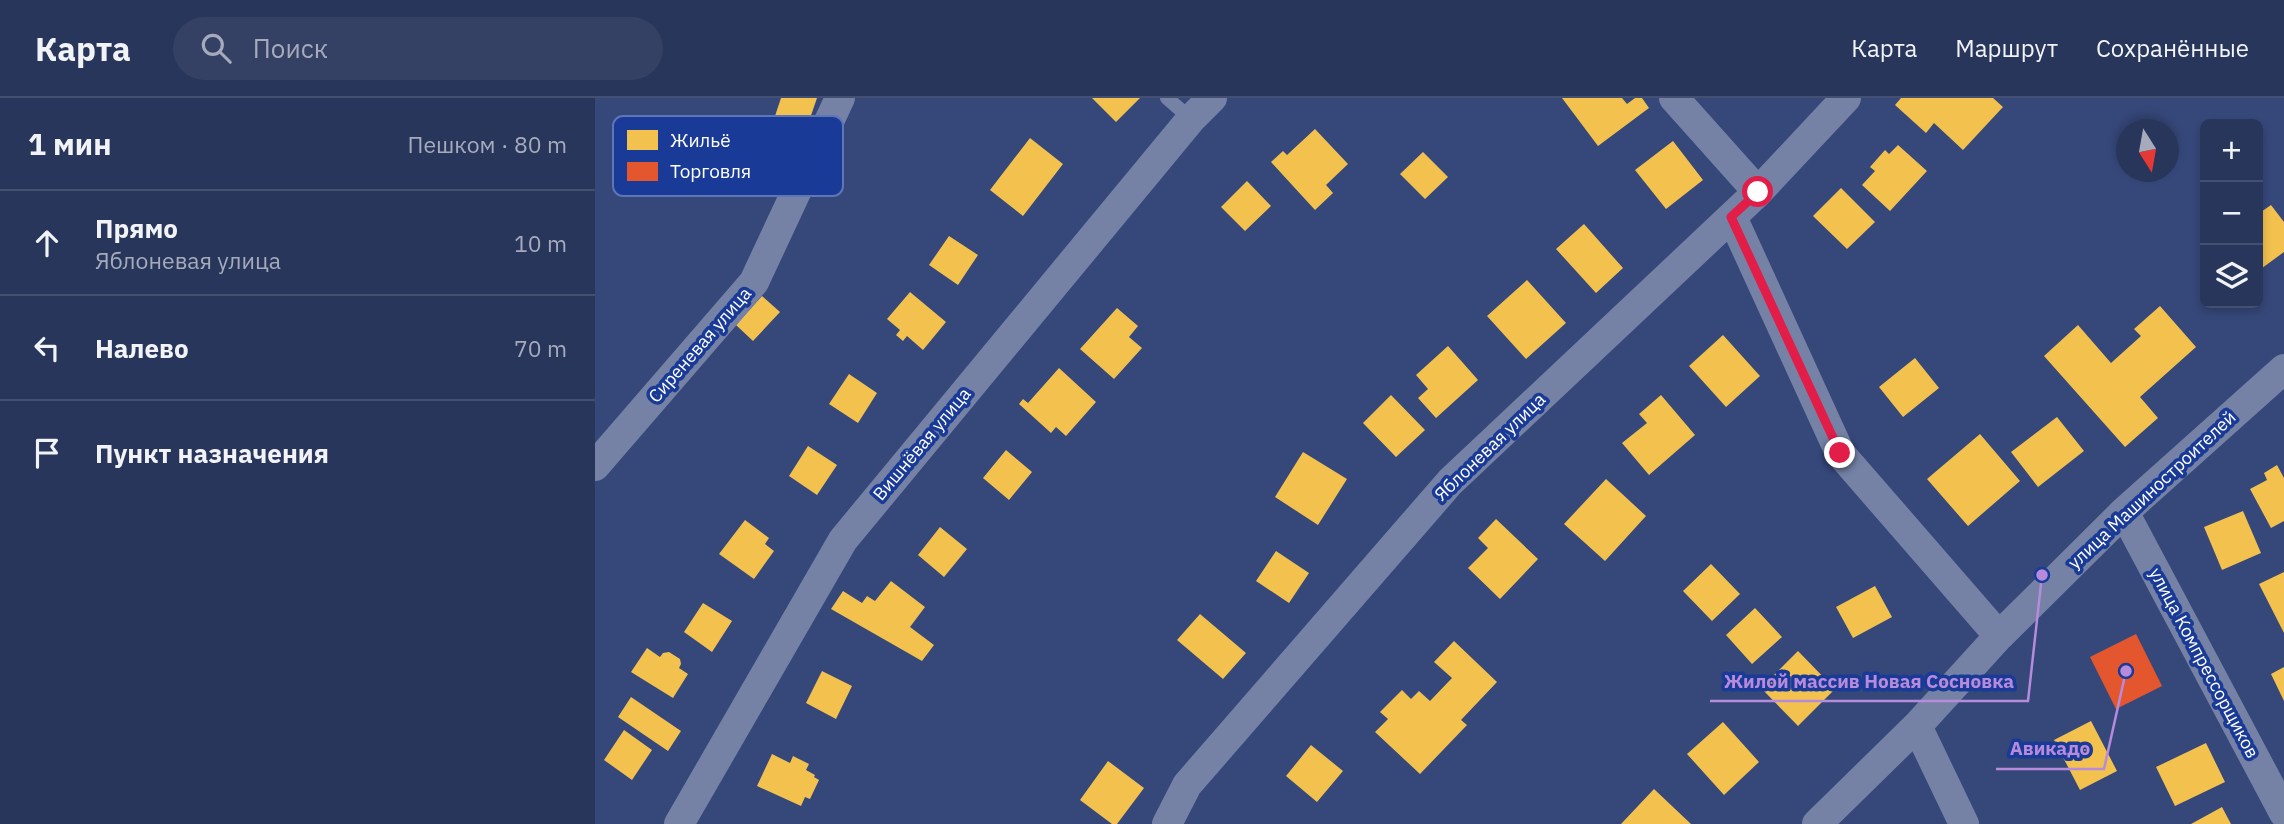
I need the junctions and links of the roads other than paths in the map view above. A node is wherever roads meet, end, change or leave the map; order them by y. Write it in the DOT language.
graph roads {
  1 [pos="840,98"];
  2 [pos="1167,98"];
  3 [pos="1212,98"];
  4 [pos="1674,98"];
  5 [pos="1846,98"];
  6 [pos="832,116"];
  7 [pos="1191,119"];
  8 [pos="1758,192"];
  9 [pos="794,196"];
  10 [pos="1731,217"];
  11 [pos="2284,369"];
  12 [pos="595,466"];
  13 [pos="2124,512"];
  14 [pos="2000,636"];
  15 [pos="1917,726"];
  16 [pos="2284,813"];
  17 [pos="679,824"];
  18 [pos="1167,824"];
  19 [pos="1817,824"];
  20 [pos="1964,824"];
  1 -- 6 [label="street, Сиреневая улица"];
  2 -- 7 [label="lane"];
  3 -- 7 [label="street, Вишнёвая улица"];
  4 -- 8 [label="street"];
  5 -- 8 [label="street, Яблоневая улица"];
  7 -- 17 [label="street, Вишнёвая улица"];
  8 -- 10 [label="street, Яблоневая улица"];
  9 -- 12 [label="street, Сиреневая улица"];
  10 -- 14 [label="street"];
  10 -- 18 [label="street, Яблоневая улица"];
  11 -- 13 [label="street, улица Машиностроителей"];
  13 -- 14 [label="street, улица Машиностроителей"];
  13 -- 16 [label="street, улица Компрессорщиков"];
  14 -- 15 [label="street, улица Машиностроителей"];
  15 -- 19 [label="street, улица Машиностроителей"];
  15 -- 20 [label="street"];
}
